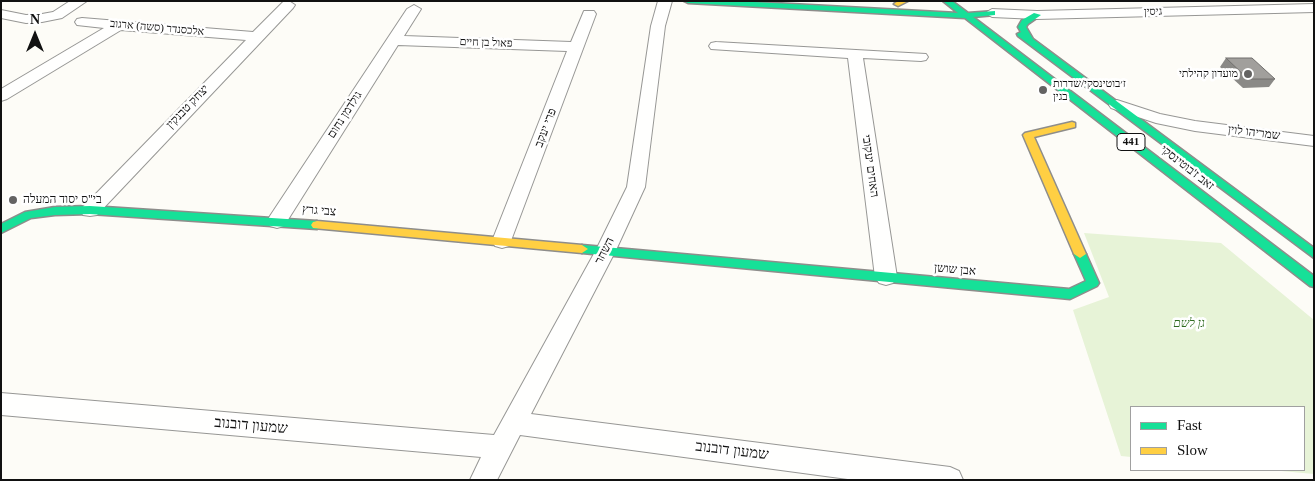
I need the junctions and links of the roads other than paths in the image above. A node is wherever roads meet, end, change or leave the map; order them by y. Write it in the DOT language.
graph roads {
  1 [pos="80,1"];
  2 [pos="665,1"];
  3 [pos="688,1"];
  4 [pos="849,1"];
  5 [pos="976,1"];
  6 [pos="1111,1"];
  7 [pos="901,2"];
  8 [pos="950,4"];
  9 [pos="288,5"];
  10 [pos="1314,8"];
  11 [pos="414,9"];
  12 [pos="992,13"];
  13 [pos="1122,13"];
  14 [pos="1,14"];
  15 [pos="589,14"];
  16 [pos="965,16"];
  17 [pos="1037,16"];
  18 [pos="82,22"];
  19 [pos="119,25"];
  20 [pos="394,40"];
  21 [pos="1030,41"];
  22 [pos="250,43"];
  23 [pos="716,46"];
  24 [pos="577,47"];
  25 [pos="855,54"];
  26 [pos="922,57"];
  27 [pos="1,96"];
  28 [pos="1116,104"];
  29 [pos="1072,125"];
  30 [pos="1195,126"];
  31 [pos="1151,131"];
  32 [pos="1314,141"];
  33 [pos="1141,150"];
  34 [pos="90,210"];
  35 [pos="277,221"];
  36 [pos="1,229"];
  37 [pos="502,241"];
  38 [pos="606,250"];
  39 [pos="1314,254"];
  40 [pos="886,277"];
  41 [pos="1314,283"];
  42 [pos="1,404"];
  43 [pos="514,423"];
  44 [pos="500,447"];
  45 [pos="483,480"];
  46 [pos="950,480"];
  1 -- 14 [label="street"];
  2 -- 38 [label="street, השחר"];
  3 -- 16 [label="street"];
  4 -- 7 [label="street"];
  5 -- 12 [label="street, זאב ז'בוטינסקי / 441"];
  6 -- 13 [label="street"];
  7 -- 8 [label="street"];
  8 -- 12 [label="street"];
  8 -- 16 [label="street, זאב ז'בוטינסקי / 441"];
  9 -- 22 [label="street, יצחק טבנקין"];
  10 -- 13 [label="street, גיסין"];
  11 -- 20 [label="street, גולדמן נחום"];
  12 -- 16 [label="street"];
  12 -- 17 [label="street, גיסין"];
  12 -- 21 [label="street, זאב ז'בוטינסקי / 441"];
  13 -- 17 [label="street, גיסין"];
  15 -- 24 [label="street, פרי יעקב"];
  16 -- 33 [label="street, זאב ז'בוטינסקי / 441"];
  17 -- 21 [label="street"];
  18 -- 19 [label="street, אלכסנדר (סשה) ארגוב"];
  19 -- 22 [label="street, אלכסנדר (סשה) ארגוב"];
  19 -- 27 [label="street"];
  20 -- 24 [label="street, פאול בן חיים"];
  20 -- 35 [label="street, גולדמן נחום"];
  21 -- 28 [label="street, זאב ז'בוטינסקי / 441"];
  22 -- 34 [label="street, יצחק טבנקין"];
  23 -- 25 [label="street"];
  24 -- 37 [label="street, פרי יעקב"];
  25 -- 26 [label="street"];
  25 -- 40 [label="street, האחים יעקובי"];
  28 -- 30 [label="street, שמריהו לוין"];
  28 -- 31 [label="street, זאב ז'בוטינסקי / 441"];
  29 -- 40 [label="street, אבן שושן"];
  30 -- 31 [label="street, שמריהו לוין"];
  30 -- 32 [label="street, שמריהו לוין"];
  31 -- 33 [label="street"];
  31 -- 39 [label="street, זאב ז'בוטינסקי / 441"];
  33 -- 41 [label="street, זאב ז'בוטינסקי / 441"];
  34 -- 35 [label="street, צבי גרץ"];
  34 -- 36 [label="street, צבי גרץ"];
  35 -- 37 [label="street, צבי גרץ"];
  37 -- 38 [label="street, צבי גרץ"];
  38 -- 40 [label="street, אבן שושן"];
  38 -- 43 [label="street, השחר"];
  42 -- 44 [label="street, שמעון דובנוב"];
  43 -- 44 [label="street, השחר"];
  43 -- 46 [label="street, שמעון דובנוב"];
  44 -- 45 [label="street, השחר"];
}
